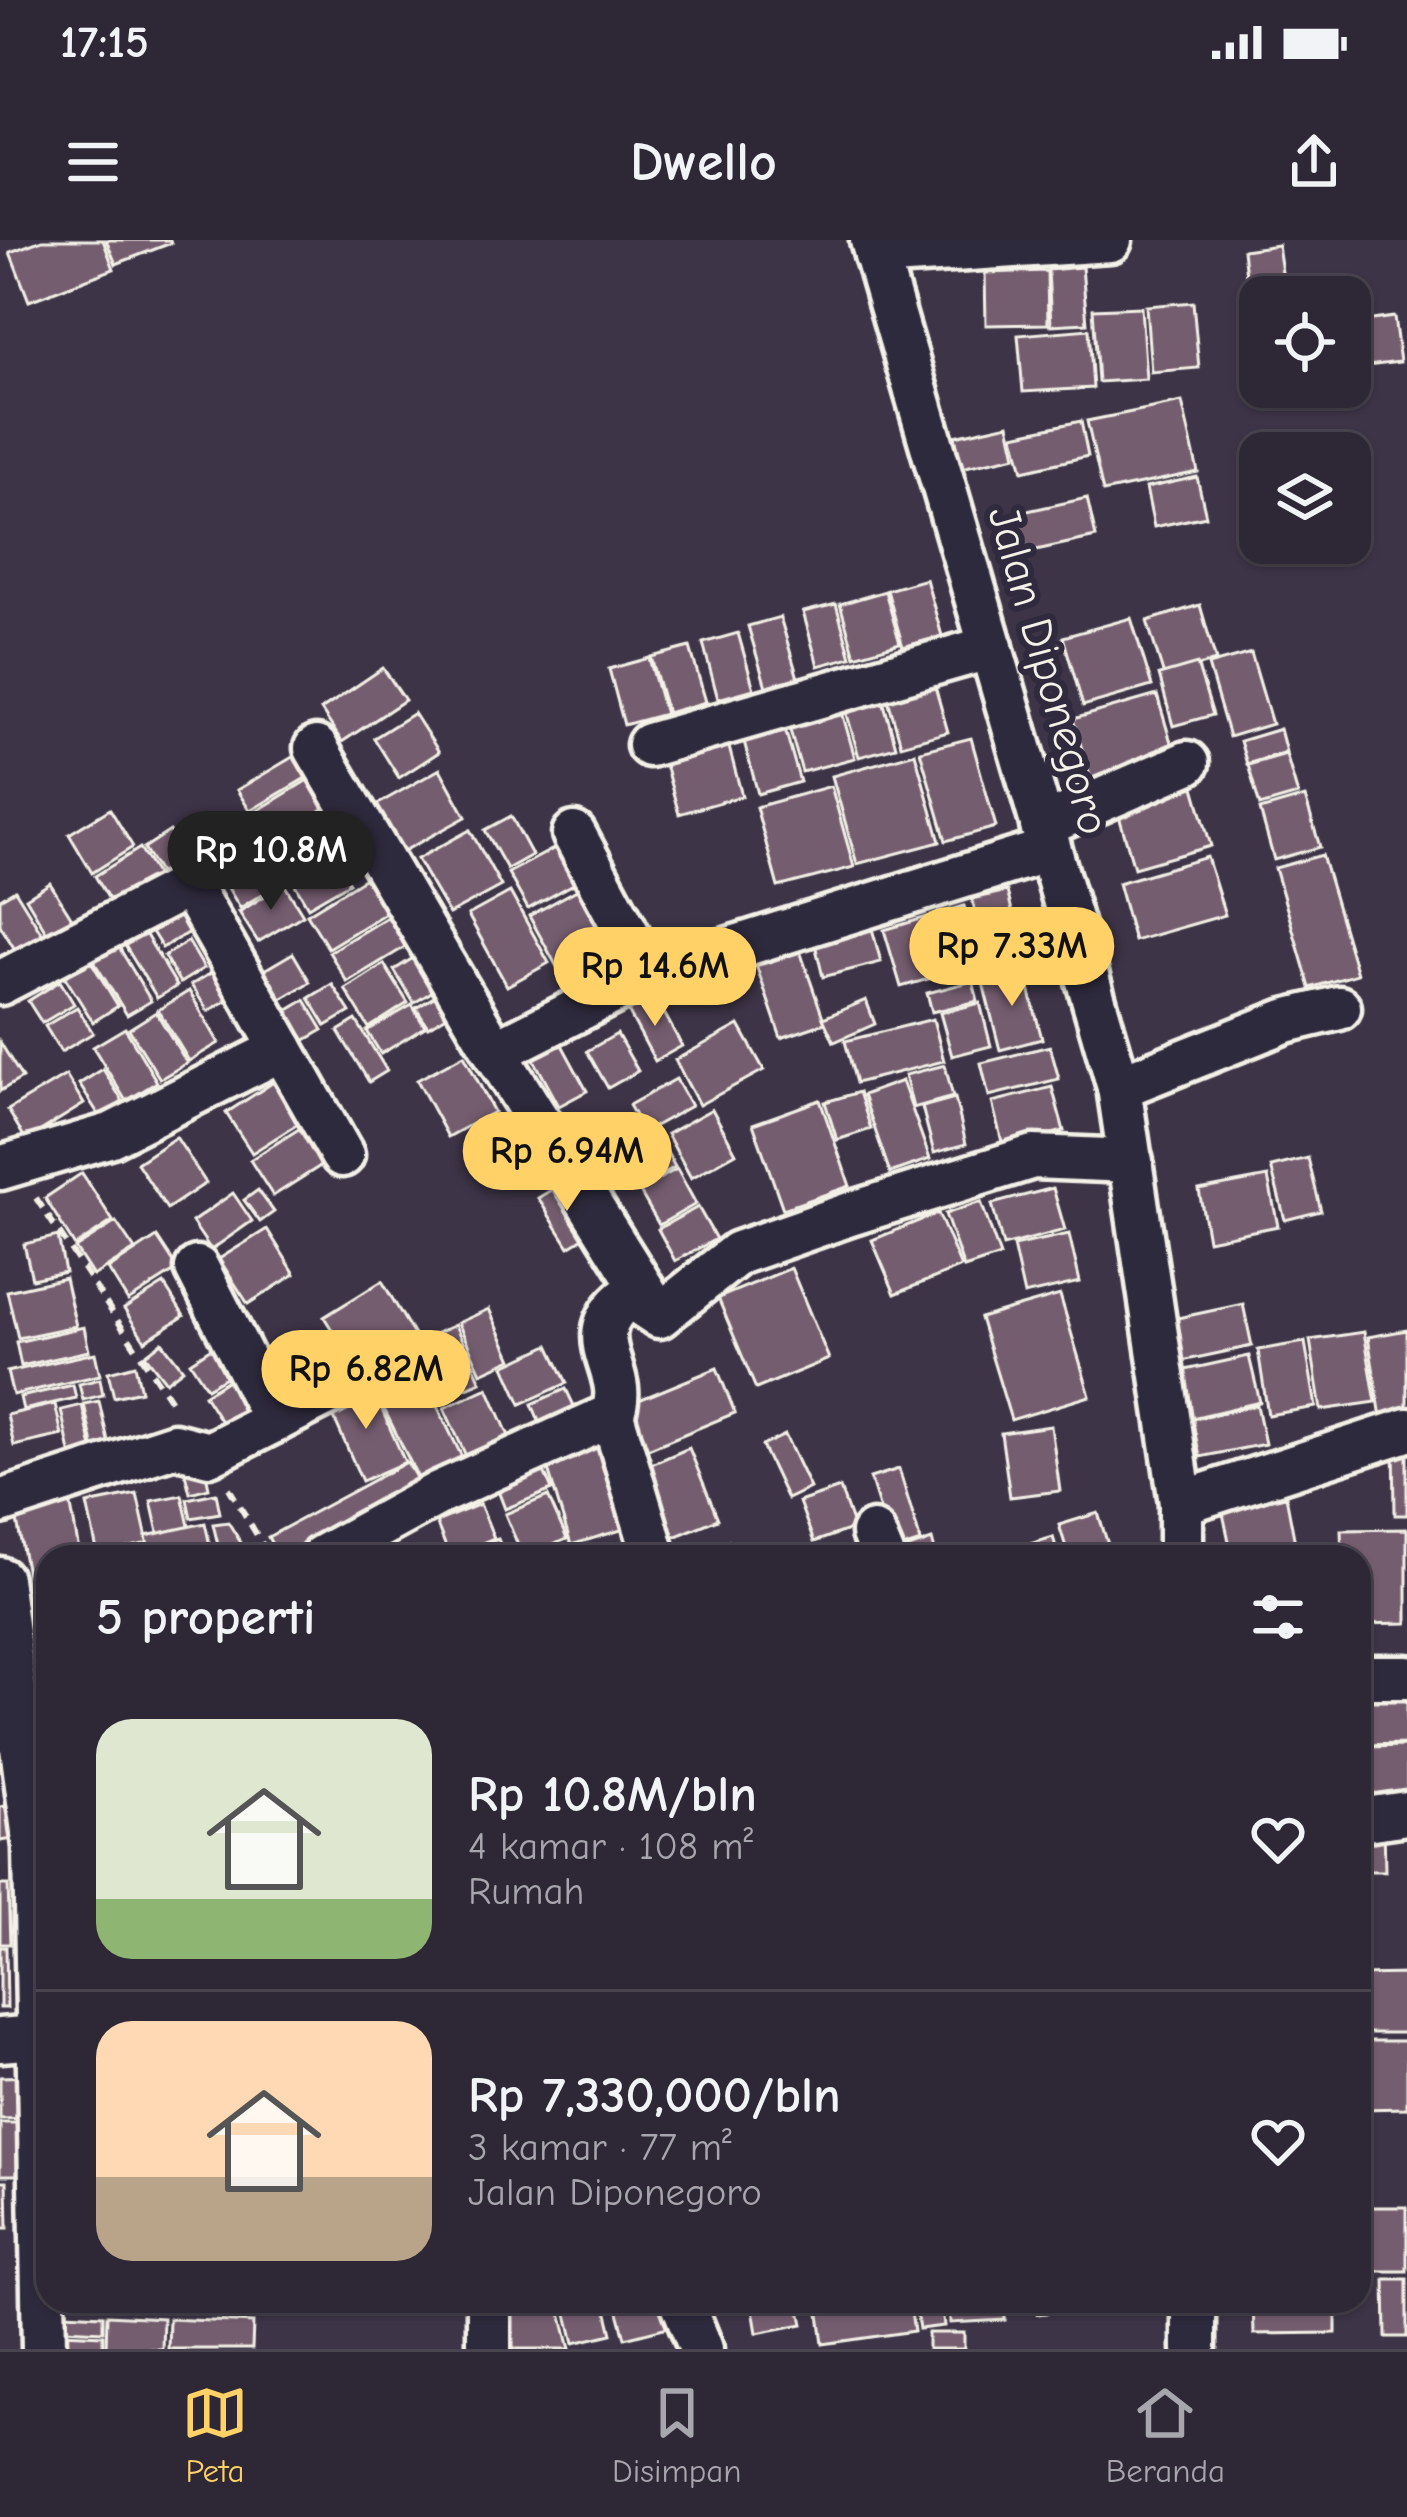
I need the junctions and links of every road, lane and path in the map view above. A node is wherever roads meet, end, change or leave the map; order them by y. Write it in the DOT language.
graph roads {
  1 [pos="1110,240"];
  2 [pos="874,248"];
  3 [pos="991,647"];
  4 [pos="650,745"];
  5 [pos="316,748"];
  6 [pos="1187,763"];
  7 [pos="574,833"];
  8 [pos="1045,838"];
  9 [pos="650,974"];
  10 [pos="0,983"];
  11 [pos="1340,1008"];
  12 [pos="282,1049"];
  13 [pos="495,1052"];
  14 [pos="1119,1087"];
  15 [pos="342,1154"];
  16 [pos="4,1158"];
  17 [pos="1132,1161"];
  18 [pos="197,1268"];
  19 [pos="659,1316"];
  20 [pos="363,1376"];
  21 [pos="612,1415"];
  22 [pos="275,1421"];
  23 [pos="1407,1430"];
  24 [pos="207,1455"];
  25 [pos="0,1502"];
  26 [pos="1180,1503"];
  27 [pos="263,1545"];
  28 [pos="344,1545"];
  29 [pos="651,1545"];
  30 [pos="1181,1545"];
  31 [pos="0,1580"];
  32 [pos="21,1671"];
  33 [pos="1371,1677"];
  34 [pos="1407,1677"];
  35 [pos="1407,1813"];
  36 [pos="1371,1818"];
  37 [pos="28,1848"];
  38 [pos="30,2037"];
  39 [pos="36,2171"];
  40 [pos="42,2313"];
  41 [pos="490,2313"];
  42 [pos="686,2313"];
  43 [pos="1194,2313"];
  44 [pos="44,2349"];
  45 [pos="489,2349"];
  46 [pos="700,2349"];
  47 [pos="1194,2349"];
  1 -- 2 [label="street"];
  2 -- 3 [label="street, Jalan Diponegoro"];
  3 -- 4 [label="street"];
  3 -- 8 [label="street, Jalan Diponegoro"];
  5 -- 13 [label="street"];
  6 -- 8 [label="street"];
  7 -- 9 [label="street"];
  8 -- 9 [label="street"];
  8 -- 14 [label="street, Jalan Diponegoro"];
  9 -- 13 [label="street"];
  10 -- 12 [label="street"];
  11 -- 14 [label="street"];
  12 -- 15 [label="street"];
  12 -- 16 [label="street"];
  13 -- 19 [label="street"];
  14 -- 17 [label="street, Jalan Diponegoro"];
  16 -- 24 [label="path"];
  17 -- 19 [label="street"];
  17 -- 26 [label="street, Jalan Diponegoro"];
  18 -- 22 [label="street"];
  19 -- 21 [label="street"];
  20 -- 22 [label="street"];
  21 -- 28 [label="street"];
  21 -- 29 [label="street"];
  22 -- 24 [label="street"];
  23 -- 26 [label="street"];
  24 -- 25 [label="street"];
  24 -- 27 [label="path"];
  26 -- 30 [label="street, Jalan Diponegoro"];
  31 -- 32 [label="street"];
  32 -- 37 [label="street"];
  33 -- 34 [label="street"];
  35 -- 36 [label="street"];
  37 -- 38 [label="street"];
  38 -- 39 [label="street"];
  40 -- 44 [label="street"];
  41 -- 45 [label="street"];
  42 -- 46 [label="street"];
  43 -- 47 [label="street"];
}
